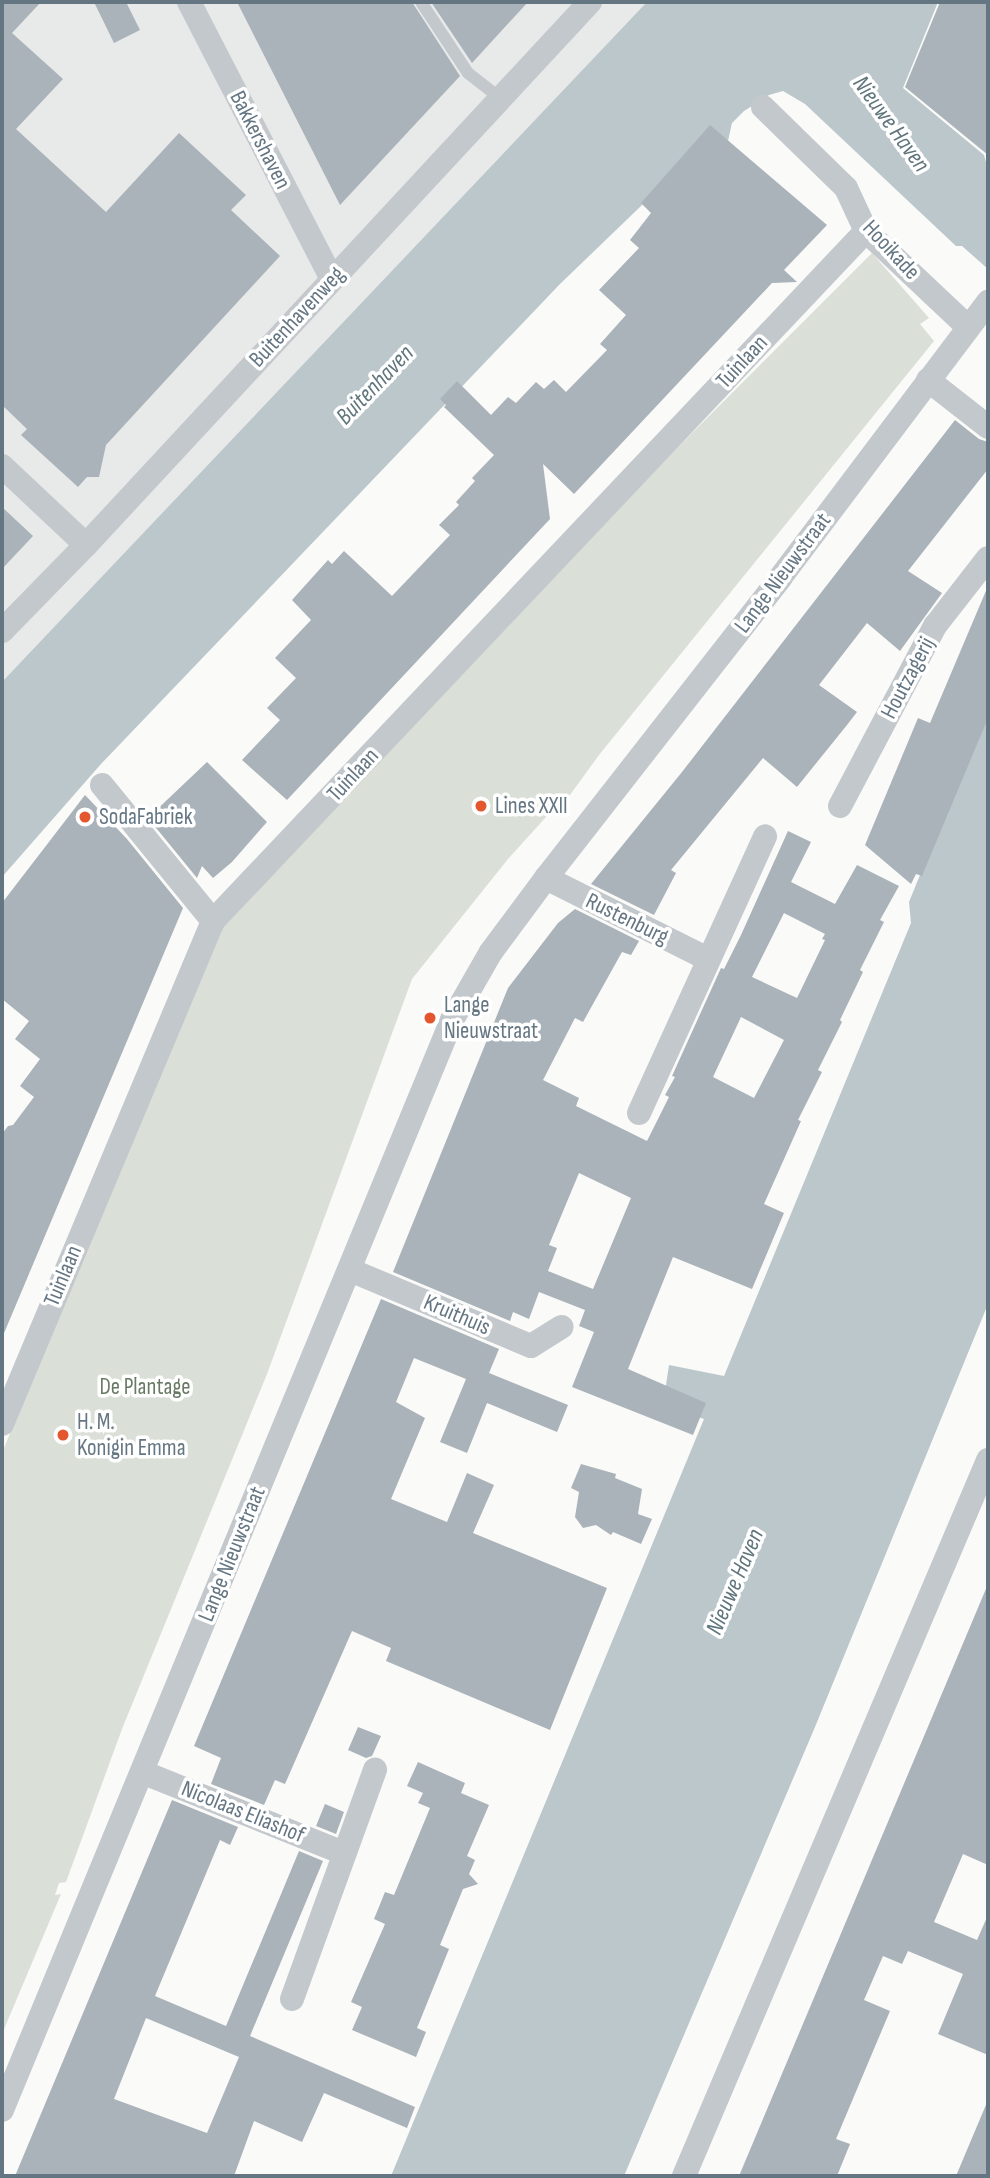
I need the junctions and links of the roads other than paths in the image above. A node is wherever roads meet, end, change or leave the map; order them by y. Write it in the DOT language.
graph roads {
  1 [pos="189,2"];
  2 [pos="421,2"];
  3 [pos="590,2"];
  4 [pos="500,98"];
  5 [pos="764,107"];
  6 [pos="866,231"];
  7 [pos="332,279"];
  8 [pos="988,302"];
  9 [pos="968,327"];
  10 [pos="928,380"];
  11 [pos="988,427"];
  12 [pos="2,466"];
  13 [pos="86,545"];
  14 [pos="988,558"];
  15 [pos="2,631"];
  16 [pos="102,785"];
  17 [pos="840,806"];
  18 [pos="765,836"];
  19 [pos="545,878"];
  20 [pos="214,921"];
  21 [pos="708,959"];
  22 [pos="639,1113"];
  23 [pos="350,1270"];
  24 [pos="561,1327"];
  25 [pos="2,1424"];
  26 [pos="988,1460"];
  27 [pos="375,1770"];
  28 [pos="142,1772"];
  29 [pos="344,1853"];
  30 [pos="292,1998"];
  31 [pos="2,2110"];
  32 [pos="684,2176"];
  1 -- 7 [label="street, Bakkershaven"];
  2 -- 4 [label="lane"];
  3 -- 4 [label="street, Buitenhavenweg"];
  4 -- 7 [label="street, Buitenhavenweg"];
  5 -- 6 [label="street, Hooikade"];
  6 -- 9 [label="street, Hooikade"];
  6 -- 20 [label="street, Tuinlaan"];
  7 -- 13 [label="street, Buitenhavenweg"];
  8 -- 9 [label="street, Lange Nieuwstraat"];
  9 -- 10 [label="street, Lange Nieuwstraat"];
  10 -- 11 [label="street"];
  10 -- 19 [label="street, Lange Nieuwstraat"];
  12 -- 13 [label="street"];
  13 -- 15 [label="street, Buitenhavenweg"];
  14 -- 17 [label="street, Houtzagerij"];
  16 -- 20 [label="street"];
  18 -- 21 [label="street"];
  19 -- 21 [label="street, Rustenburg"];
  19 -- 23 [label="street, Lange Nieuwstraat"];
  20 -- 25 [label="street, Tuinlaan"];
  21 -- 22 [label="street"];
  23 -- 24 [label="street, Kruithuis"];
  23 -- 28 [label="street, Lange Nieuwstraat"];
  26 -- 32 [label="street"];
  27 -- 29 [label="street"];
  28 -- 29 [label="street, Nicolaas Eliashof"];
  28 -- 31 [label="street, Lange Nieuwstraat"];
  29 -- 30 [label="street"];
}
